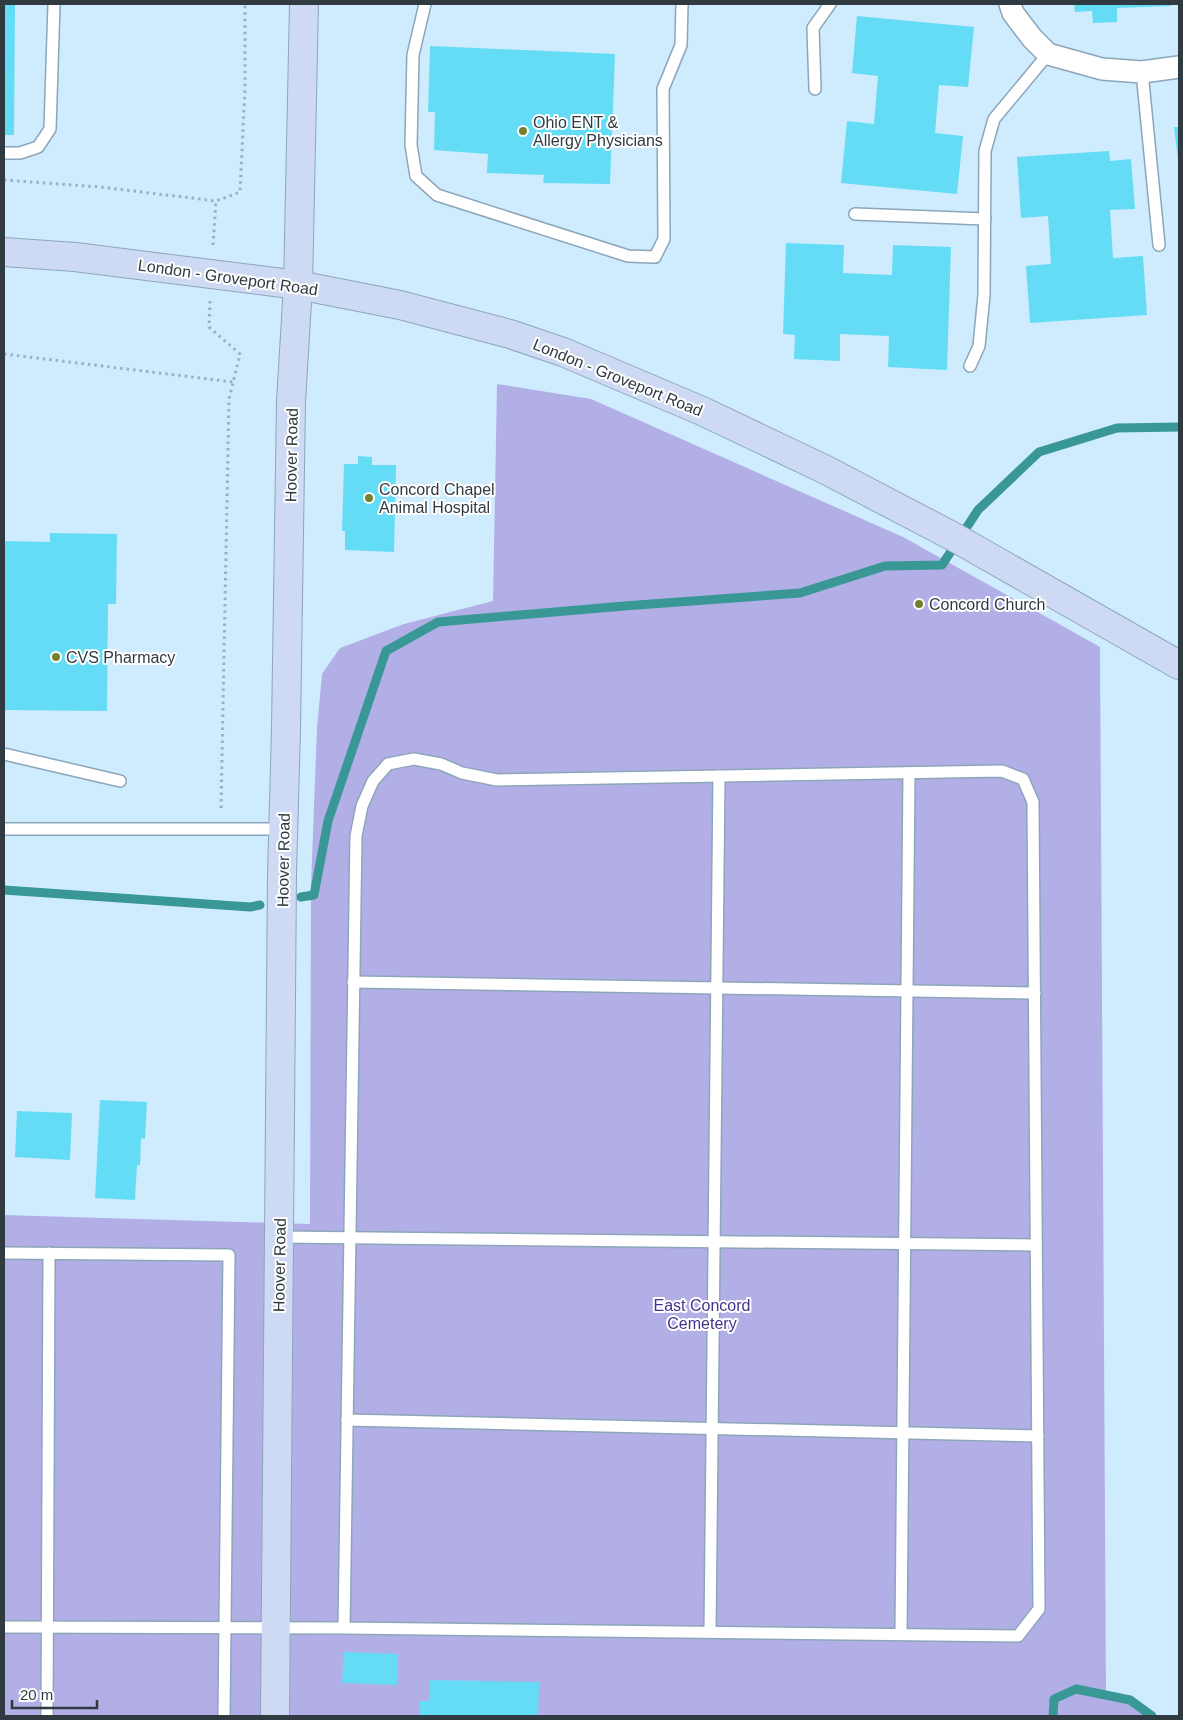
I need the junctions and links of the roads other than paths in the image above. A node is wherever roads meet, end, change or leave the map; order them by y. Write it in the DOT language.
graph roads {
  1 [pos="54,4"];
  2 [pos="304,4"];
  3 [pos="425,4"];
  4 [pos="682,4"];
  5 [pos="830,4"];
  6 [pos="1010,4"];
  7 [pos="1048,54"];
  8 [pos="1179,67"];
  9 [pos="1142,72"];
  10 [pos="815,89"];
  11 [pos="4,153"];
  12 [pos="855,214"];
  13 [pos="985,219"];
  14 [pos="1159,246"];
  15 [pos="4,252"];
  16 [pos="298,285"];
  17 [pos="970,366"];
  18 [pos="1179,665"];
  19 [pos="4,754"];
  20 [pos="909,773"];
  21 [pos="719,776"];
  22 [pos="120,781"];
  23 [pos="4,829"];
  24 [pos="284,829"];
  25 [pos="353,982"];
  26 [pos="717,988"];
  27 [pos="907,991"];
  28 [pos="1035,993"];
  29 [pos="279,1237"];
  30 [pos="349,1238"];
  31 [pos="714,1242"];
  32 [pos="904,1244"];
  33 [pos="1036,1245"];
  34 [pos="4,1253"];
  35 [pos="49,1254"];
  36 [pos="347,1420"];
  37 [pos="712,1429"];
  38 [pos="903,1433"];
  39 [pos="1038,1436"];
  40 [pos="4,1627"];
  41 [pos="47,1627"];
  42 [pos="224,1628"];
  43 [pos="275,1628"];
  44 [pos="344,1628"];
  45 [pos="710,1632"];
  46 [pos="901,1634"];
  47 [pos="47,1716"];
  48 [pos="224,1716"];
  49 [pos="275,1716"];
  1 -- 11 [label="lane"];
  2 -- 16 [label="main road, Hoover Road"];
  3 -- 4 [label="lane"];
  5 -- 10 [label="lane"];
  6 -- 7 [label="street"];
  7 -- 9 [label="street"];
  7 -- 13 [label="lane"];
  8 -- 9 [label="street"];
  9 -- 14 [label="lane"];
  12 -- 13 [label="lane"];
  13 -- 17 [label="lane"];
  15 -- 16 [label="main road, London - Groveport Road"];
  16 -- 18 [label="main road, London - Groveport Road"];
  16 -- 24 [label="main road, Hoover Road"];
  19 -- 22 [label="lane"];
  20 -- 21 [label="lane"];
  20 -- 27 [label="lane"];
  20 -- 28 [label="lane"];
  21 -- 25 [label="lane"];
  21 -- 26 [label="lane"];
  23 -- 24 [label="lane"];
  24 -- 29 [label="main road, Hoover Road"];
  25 -- 26 [label="lane"];
  25 -- 30 [label="lane"];
  26 -- 27 [label="lane"];
  26 -- 31 [label="lane"];
  27 -- 28 [label="lane"];
  27 -- 32 [label="lane"];
  28 -- 33 [label="lane"];
  29 -- 30 [label="lane"];
  29 -- 43 [label="main road, Hoover Road"];
  30 -- 31 [label="lane"];
  30 -- 36 [label="lane"];
  31 -- 32 [label="lane"];
  31 -- 37 [label="lane"];
  32 -- 33 [label="lane"];
  32 -- 38 [label="lane"];
  33 -- 39 [label="lane"];
  34 -- 35 [label="lane"];
  35 -- 41 [label="lane"];
  35 -- 42 [label="lane"];
  36 -- 37 [label="lane"];
  36 -- 44 [label="lane"];
  37 -- 38 [label="lane"];
  37 -- 45 [label="lane"];
  38 -- 39 [label="lane"];
  38 -- 46 [label="lane"];
  39 -- 46 [label="lane"];
  40 -- 41 [label="lane"];
  41 -- 42 [label="lane"];
  41 -- 47 [label="lane"];
  42 -- 43 [label="lane"];
  42 -- 48 [label="lane"];
  43 -- 44 [label="lane"];
  43 -- 49 [label="main road, Hoover Road"];
  44 -- 45 [label="lane"];
  45 -- 46 [label="lane"];
}
